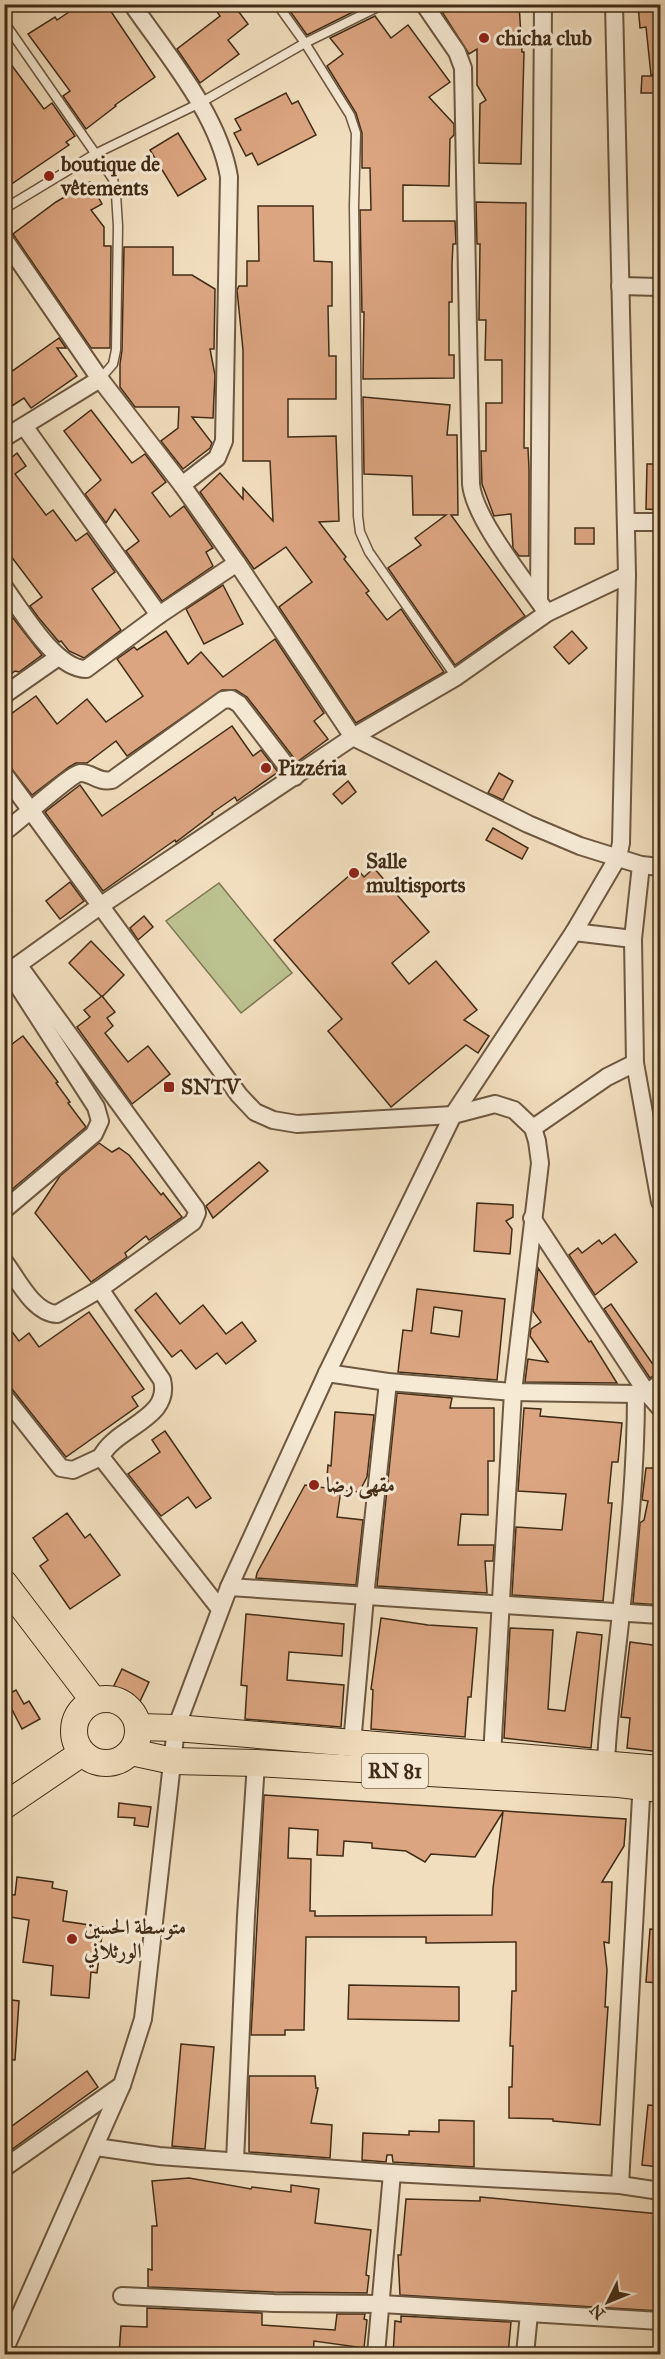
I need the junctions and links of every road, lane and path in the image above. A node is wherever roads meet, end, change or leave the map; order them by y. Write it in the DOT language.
graph roads {
  1 [pos="132,4"];
  2 [pos="277,4"];
  3 [pos="384,4"];
  4 [pos="424,4"];
  5 [pos="543,4"];
  6 [pos="614,4"];
  7 [pos="4,22"];
  8 [pos="305,43"];
  9 [pos="200,103"];
  10 [pos="95,154"];
  11 [pos="4,208"];
  12 [pos="4,239"];
  13 [pos="620,286"];
  14 [pos="660,287"];
  15 [pos="100,379"];
  16 [pos="24,426"];
  17 [pos="4,438"];
  18 [pos="182,485"];
  19 [pos="626,522"];
  20 [pos="660,522"];
  21 [pos="237,563"];
  22 [pos="627,575"];
  23 [pos="4,587"];
  24 [pos="543,607"];
  25 [pos="159,615"];
  26 [pos="57,658"];
  27 [pos="456,677"];
  28 [pos="4,695"];
  29 [pos="353,737"];
  30 [pos="4,774"];
  31 [pos="295,777"];
  32 [pos="32,811"];
  33 [pos="4,832"];
  34 [pos="618,857"];
  35 [pos="640,865"];
  36 [pos="660,867"];
  37 [pos="100,906"];
  38 [pos="574,932"];
  39 [pos="633,939"];
  40 [pos="11,971"];
  41 [pos="635,1063"];
  42 [pos="453,1114"];
  43 [pos="533,1128"];
  44 [pos="660,1202"];
  45 [pos="4,1210"];
  46 [pos="532,1218"];
  47 [pos="4,1261"];
  48 [pos="100,1289"];
  49 [pos="327,1373"];
  50 [pos="388,1382"];
  51 [pos="648,1390"];
  52 [pos="513,1392"];
  53 [pos="4,1396"];
  54 [pos="660,1408"];
  55 [pos="101,1457"];
  56 [pos="4,1583"];
  57 [pos="229,1587"];
  58 [pos="365,1597"];
  59 [pos="500,1604"];
  60 [pos="220,1609"];
  61 [pos="4,1611"];
  62 [pos="621,1614"];
  63 [pos="660,1615"];
  64 [pos="87,1706"];
  65 [pos="138,1727"];
  66 [pos="176,1728"];
  67 [pos="352,1744"];
  68 [pos="131,1752"];
  69 [pos="82,1754"];
  70 [pos="492,1756"];
  71 [pos="173,1761"];
  72 [pos="256,1763"];
  73 [pos="606,1763"];
  74 [pos="651,1778"];
  75 [pos="4,1806"];
  76 [pos="122,2085"];
  77 [pos="96,2147"];
  78 [pos="235,2161"];
  79 [pos="4,2168"];
  80 [pos="392,2173"];
  81 [pos="620,2185"];
  82 [pos="660,2191"];
  83 [pos="122,2296"];
  84 [pos="381,2304"];
  85 [pos="529,2314"];
  86 [pos="660,2321"];
  87 [pos="4,2351"];
  88 [pos="376,2355"];
  89 [pos="525,2355"];
  1 -- 9 [label="street"];
  2 -- 8 [label="lane"];
  3 -- 8 [label="lane"];
  4 -- 24 [label="street"];
  5 -- 24 [label="street"];
  6 -- 13 [label="street"];
  7 -- 10 [label="lane"];
  8 -- 9 [label="lane"];
  8 -- 27 [label="lane"];
  9 -- 10 [label="lane"];
  9 -- 18 [label="street"];
  10 -- 11 [label="lane"];
  10 -- 15 [label="lane"];
  12 -- 15 [label="street"];
  13 -- 14 [label="street"];
  13 -- 19 [label="street"];
  15 -- 16 [label="street"];
  15 -- 18 [label="street"];
  16 -- 17 [label="street"];
  16 -- 25 [label="street"];
  18 -- 21 [label="street"];
  19 -- 20 [label="street"];
  19 -- 22 [label="street"];
  21 -- 25 [label="street"];
  21 -- 29 [label="street"];
  22 -- 24 [label="street"];
  22 -- 34 [label="street"];
  23 -- 26 [label="street"];
  24 -- 27 [label="street"];
  25 -- 26 [label="street"];
  26 -- 28 [label="street"];
  27 -- 29 [label="street"];
  29 -- 31 [label="street"];
  29 -- 34 [label="street"];
  30 -- 32 [label="street"];
  31 -- 32 [label="street"];
  31 -- 37 [label="street"];
  32 -- 33 [label="street"];
  32 -- 37 [label="street"];
  34 -- 35 [label="street"];
  34 -- 38 [label="street"];
  35 -- 36 [label="street"];
  35 -- 39 [label="street"];
  37 -- 40 [label="street"];
  37 -- 42 [label="street"];
  38 -- 39 [label="street"];
  38 -- 42 [label="street"];
  39 -- 41 [label="street"];
  40 -- 45 [label="street"];
  40 -- 48 [label="street"];
  41 -- 43 [label="street"];
  41 -- 44 [label="street"];
  42 -- 43 [label="street"];
  42 -- 49 [label="street"];
  43 -- 46 [label="street"];
  46 -- 51 [label="street"];
  46 -- 52 [label="street"];
  47 -- 48 [label="street"];
  48 -- 55 [label="street"];
  49 -- 50 [label="street"];
  49 -- 57 [label="street"];
  50 -- 52 [label="street"];
  50 -- 58 [label="street"];
  51 -- 52 [label="street"];
  51 -- 54 [label="street"];
  51 -- 62 [label="street"];
  52 -- 59 [label="street"];
  53 -- 55 [label="street"];
  55 -- 60 [label="street"];
  56 -- 64 [label="main road"];
  57 -- 58 [label="street"];
  57 -- 60 [label="street"];
  58 -- 59 [label="street"];
  58 -- 67 [label="street"];
  59 -- 62 [label="street"];
  59 -- 70 [label="street"];
  60 -- 66 [label="street"];
  61 -- 64 [label="main road"];
  62 -- 63 [label="street"];
  62 -- 73 [label="street"];
  64 -- 65 [label="main road"];
  64 -- 69 [label="main road"];
  65 -- 66 [label="main road"];
  65 -- 68 [label="main road"];
  66 -- 67 [label="main road"];
  66 -- 71 [label="street"];
  67 -- 70 [label="main road"];
  68 -- 69 [label="main road"];
  68 -- 71 [label="main road, RN 81"];
  69 -- 75 [label="main road"];
  70 -- 73 [label="main road"];
  71 -- 72 [label="main road, RN 81"];
  71 -- 76 [label="street"];
  72 -- 74 [label="main road, RN 81"];
  72 -- 78 [label="street"];
  73 -- 74 [label="main road"];
  74 -- 81 [label="street"];
  76 -- 77 [label="street"];
  76 -- 79 [label="street"];
  77 -- 78 [label="street"];
  77 -- 87 [label="street"];
  78 -- 80 [label="street"];
  80 -- 81 [label="street"];
  80 -- 84 [label="street"];
  81 -- 82 [label="street"];
  83 -- 84 [label="street"];
  84 -- 85 [label="street"];
  84 -- 88 [label="street"];
  85 -- 86 [label="street"];
  85 -- 89 [label="street"];
}
